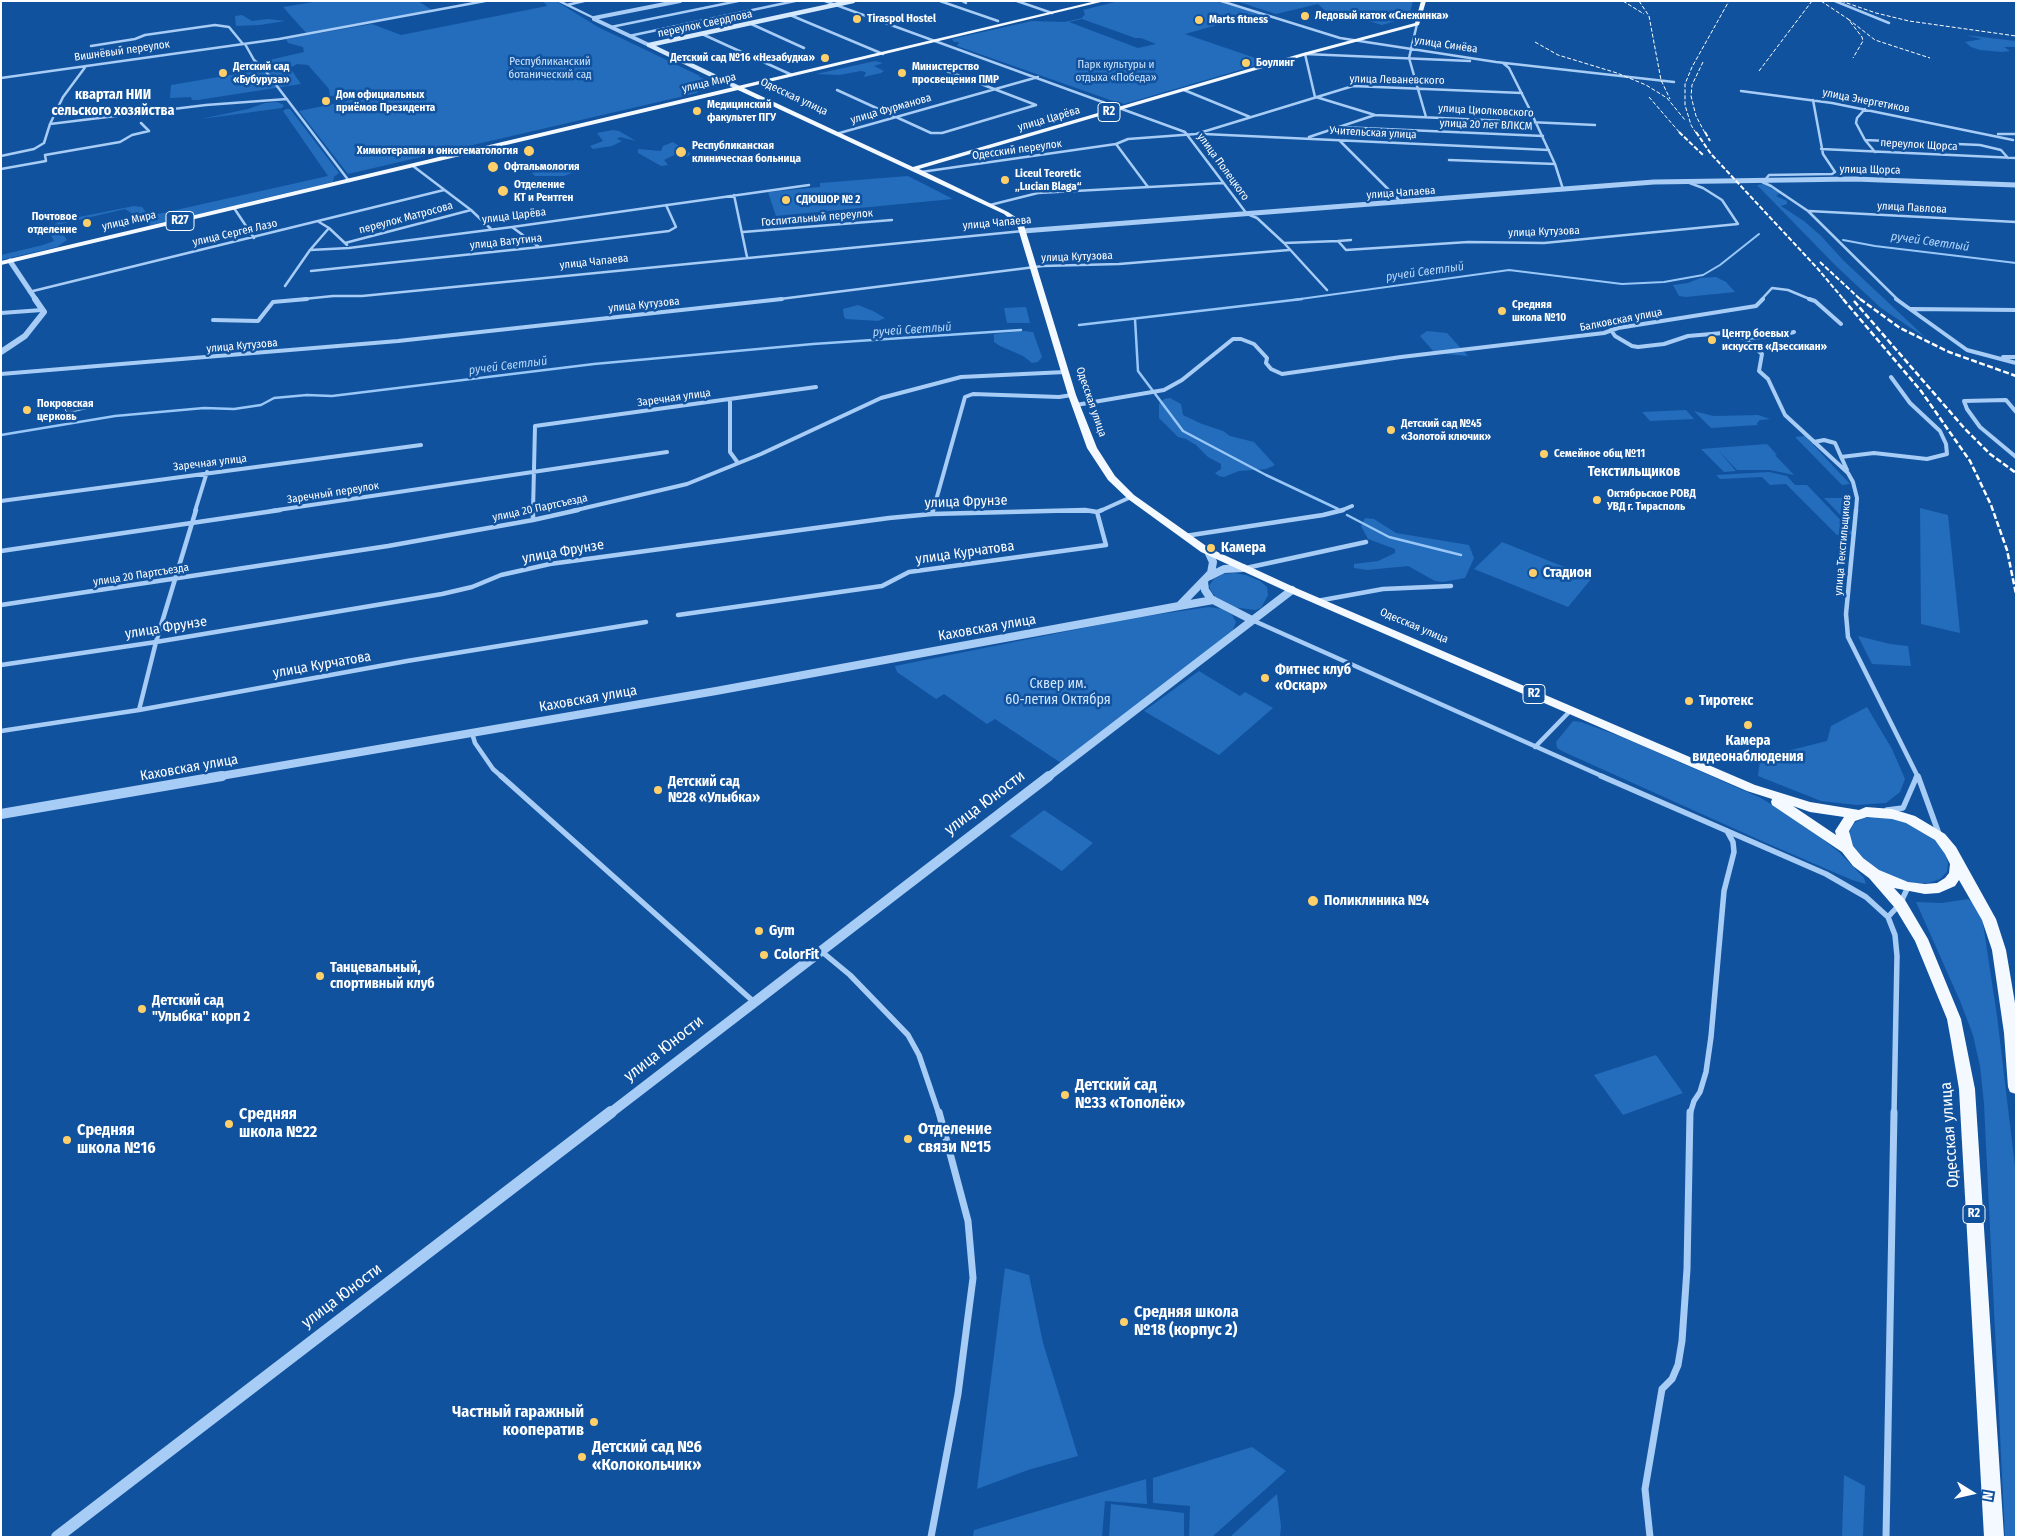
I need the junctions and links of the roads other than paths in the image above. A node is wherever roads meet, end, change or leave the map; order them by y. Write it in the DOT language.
graph roads {
  1 [pos="485,1"];
  2 [pos="559,1"];
  3 [pos="584,1"];
  4 [pos="678,1"];
  5 [pos="738,1"];
  6 [pos="795,1"];
  7 [pos="825,1"];
  8 [pos="853,1"];
  9 [pos="948,1"];
  10 [pos="962,1"];
  11 [pos="1017,1"];
  12 [pos="1104,1"];
  13 [pos="1221,1"];
  14 [pos="1424,1"];
  15 [pos="1835,1"];
  16 [pos="942,2"];
  17 [pos="966,3"];
  18 [pos="567,5"];
  19 [pos="835,5"];
  20 [pos="1052,13"];
  21 [pos="790,15"];
  22 [pos="594,18"];
  23 [pos="998,21"];
  24 [pos="749,23"];
  25 [pos="1889,23"];
  26 [pos="1417,24"];
  27 [pos="612,27"];
  28 [pos="1392,30"];
  29 [pos="702,34"];
  30 [pos="630,36"];
  31 [pos="1414,36"];
  32 [pos="1340,38"];
  33 [pos="1357,40"];
  34 [pos="937,41"];
  35 [pos="244,44"];
  36 [pos="1343,44"];
  37 [pos="649,45"];
  38 [pos="91,46"];
  39 [pos="804,48"];
  40 [pos="1411,49"];
  41 [pos="884,54"];
  42 [pos="1305,54"];
  43 [pos="1410,58"];
  44 [pos="1496,62"];
  45 [pos="926,63"];
  46 [pos="88,65"];
  47 [pos="792,75"];
  48 [pos="1038,77"];
  49 [pos="1,78"];
  50 [pos="1674,82"];
  51 [pos="739,88"];
  52 [pos="992,89"];
  53 [pos="1417,89"];
  54 [pos="837,90"];
  55 [pos="1184,90"];
  56 [pos="1741,91"];
  57 [pos="1522,93"];
  58 [pos="1315,97"];
  59 [pos="286,100"];
  60 [pos="1813,100"];
  61 [pos="1122,108"];
  62 [pos="1865,109"];
  63 [pos="1375,115"];
  64 [pos="894,117"];
  65 [pos="1250,117"];
  66 [pos="1426,117"];
  67 [pos="1536,122"];
  68 [pos="141,123"];
  69 [pos="50,124"];
  70 [pos="1595,125"];
  71 [pos="1339,127"];
  72 [pos="836,134"];
  73 [pos="1196,134"];
  74 [pos="1987,134"];
  75 [pos="2013,134"];
  76 [pos="1190,135"];
  77 [pos="1543,136"];
  78 [pos="1307,138"];
  79 [pos="1339,140"];
  80 [pos="1865,140"];
  81 [pos="2014,140"];
  82 [pos="1116,144"];
  83 [pos="1821,149"];
  84 [pos="1549,150"];
  85 [pos="1875,152"];
  86 [pos="1,156"];
  87 [pos="2009,158"];
  88 [pos="2016,158"];
  89 [pos="1450,160"];
  90 [pos="1555,164"];
  91 [pos="413,166"];
  92 [pos="1,169"];
  93 [pos="913,169"];
  94 [pos="921,172"];
  95 [pos="1724,180"];
  96 [pos="1757,180"];
  97 [pos="1765,180"];
  98 [pos="349,181"];
  99 [pos="1684,181"];
  100 [pos="1223,183"];
  101 [pos="2016,185"];
  102 [pos="809,186"];
  103 [pos="1148,187"];
  104 [pos="1563,189"];
  105 [pos="444,190"];
  106 [pos="734,195"];
  107 [pos="1402,203"];
  108 [pos="666,204"];
  109 [pos="990,205"];
  110 [pos="234,208"];
  111 [pos="471,210"];
  112 [pos="1808,211"];
  113 [pos="1247,214"];
  114 [pos="892,220"];
  115 [pos="318,222"];
  116 [pos="2016,222"];
  117 [pos="512,227"];
  118 [pos="329,228"];
  119 [pos="491,229"];
  120 [pos="1023,231"];
  121 [pos="743,232"];
  122 [pos="254,238"];
  123 [pos="1351,240"];
  124 [pos="1338,241"];
  125 [pos="345,243"];
  126 [pos="1284,243"];
  127 [pos="540,247"];
  128 [pos="349,248"];
  129 [pos="310,250"];
  130 [pos="1289,250"];
  131 [pos="747,257"];
  132 [pos="5,262"];
  133 [pos="1034,268"];
  134 [pos="311,271"];
  135 [pos="285,286"];
  136 [pos="1327,290"];
  137 [pos="29,292"];
  138 [pos="1910,309"];
  139 [pos="42,310"];
  140 [pos="2016,310"];
  141 [pos="1,313"];
  142 [pos="213,320"];
  143 [pos="1841,324"];
  144 [pos="1611,330"];
  145 [pos="1794,332"];
  146 [pos="1744,338"];
  147 [pos="1,352"];
  148 [pos="1990,355"];
  149 [pos="2016,357"];
  150 [pos="2016,363"];
  151 [pos="1065,372"];
  152 [pos="1,374"];
  153 [pos="1891,377"];
  154 [pos="816,386"];
  155 [pos="1072,395"];
  156 [pos="730,398"];
  157 [pos="1076,405"];
  158 [pos="2016,412"];
  159 [pos="1814,442"];
  160 [pos="421,445"];
  161 [pos="667,452"];
  162 [pos="1841,457"];
  163 [pos="2016,458"];
  164 [pos="738,463"];
  165 [pos="207,472"];
  166 [pos="535,473"];
  167 [pos="1848,473"];
  168 [pos="1131,497"];
  169 [pos="1,502"];
  170 [pos="1352,506"];
  171 [pos="1097,512"];
  172 [pos="932,514"];
  173 [pos="533,520"];
  174 [pos="192,524"];
  175 [pos="1185,536"];
  176 [pos="1366,542"];
  177 [pos="1,551"];
  178 [pos="1208,551"];
  179 [pos="1243,568"];
  180 [pos="176,578"];
  181 [pos="1207,579"];
  182 [pos="1451,586"];
  183 [pos="1292,590"];
  184 [pos="1212,600"];
  185 [pos="1317,601"];
  186 [pos="1,605"];
  187 [pos="1179,606"];
  188 [pos="678,615"];
  189 [pos="1252,620"];
  190 [pos="646,622"];
  191 [pos="156,642"];
  192 [pos="1,665"];
  193 [pos="139,710"];
  194 [pos="1571,710"];
  195 [pos="1,731"];
  196 [pos="472,733"];
  197 [pos="1534,747"];
  198 [pos="1917,774"];
  199 [pos="1751,788"];
  200 [pos="1876,812"];
  201 [pos="1,814"];
  202 [pos="1858,814"];
  203 [pos="1727,831"];
  204 [pos="1940,837"];
  205 [pos="1847,848"];
  206 [pos="1957,864"];
  207 [pos="1874,874"];
  208 [pos="1908,887"];
  209 [pos="1900,904"];
  210 [pos="1888,917"];
  211 [pos="821,951"];
  212 [pos="754,1002"];
  213 [pos="2016,1087"];
  214 [pos="57,1537"];
  215 [pos="931,1537"];
  216 [pos="1650,1537"];
  217 [pos="1886,1537"];
  218 [pos="1994,1537"];
  1 -- 35 [label="street, Вишнёвый переулок"];
  2 -- 18 [label="street, Одесская улица"];
  3 -- 18 [label="street"];
  4 -- 22 [label="street"];
  5 -- 27 [label="street"];
  6 -- 30 [label="street"];
  7 -- 19 [label="street, улица Полецкого"];
  8 -- 19 [label="main road, переулок Свердлова"];
  9 -- 16 [label="street"];
  10 -- 17 [label="street"];
  11 -- 20 [label="street"];
  12 -- 20 [label="main road, улица Мира"];
  13 -- 32 [label="street, улица Синёва"];
  14 -- 26 [label="main road"];
  15 -- 25 [label="street"];
  16 -- 23 [label="street"];
  18 -- 22 [label="street, Одесская улица"];
  19 -- 21 [label="main road, переулок Свердлова"];
  19 -- 34 [label="street, улица Полецкого"];
  20 -- 34 [label="main road, улица Мира"];
  21 -- 24 [label="main road, переулок Свердлова"];
  21 -- 41 [label="street"];
  22 -- 27 [label="street, Одесская улица"];
  24 -- 29 [label="main road, переулок Свердлова"];
  24 -- 39 [label="street"];
  26 -- 28 [label="main road, улица Царёва / R2"];
  26 -- 31 [label="street"];
  27 -- 30 [label="street, Одесская улица"];
  28 -- 31 [label="main road"];
  28 -- 33 [label="main road, улица Царёва / R2"];
  29 -- 37 [label="main road, переулок Свердлова"];
  29 -- 47 [label="street"];
  30 -- 37 [label="street, Одесская улица"];
  31 -- 40 [label="street"];
  32 -- 33 [label="street, улица Синёва"];
  32 -- 36 [label="street"];
  33 -- 36 [label="main road, улица Царёва / R2"];
  33 -- 40 [label="street, улица Синёва"];
  34 -- 41 [label="main road, улица Мира"];
  34 -- 48 [label="street, улица Полецкого"];
  35 -- 38 [label="street"];
  35 -- 46 [label="street, Вишнёвый переулок"];
  35 -- 59 [label="street"];
  36 -- 42 [label="main road, улица Царёва / R2"];
  37 -- 51 [label="main road, Одесская улица"];
  40 -- 43 [label="street"];
  40 -- 44 [label="street, улица Синёва"];
  41 -- 47 [label="main road, улица Мира"];
  42 -- 43 [label="street, улица Царёва"];
  42 -- 55 [label="main road, улица Царёва / R2"];
  42 -- 58 [label="street"];
  43 -- 44 [label="street, улица Царёва"];
  43 -- 53 [label="street"];
  44 -- 50 [label="street, улица Синёва"];
  44 -- 57 [label="street"];
  45 -- 52 [label="street"];
  46 -- 49 [label="street, Вишнёвый переулок"];
  46 -- 69 [label="street"];
  47 -- 51 [label="main road, улица Мира"];
  48 -- 52 [label="street, улица Фурманова"];
  48 -- 61 [label="street, улица Полецкого"];
  51 -- 72 [label="main road, Одесская улица"];
  51 -- 91 [label="main road, улица Мира / R27"];
  52 -- 64 [label="street, улица Фурманова"];
  52 -- 64 [label="street"];
  53 -- 57 [label="street, улица Леваневского"];
  53 -- 58 [label="street, улица Леваневского"];
  53 -- 66 [label="street"];
  54 -- 64 [label="street"];
  55 -- 61 [label="main road, улица Царёва / R2"];
  55 -- 65 [label="street"];
  56 -- 60 [label="street, улица Энергетиков"];
  57 -- 67 [label="street"];
  58 -- 63 [label="street"];
  58 -- 65 [label="street, улица Леваневского"];
  59 -- 69 [label="street"];
  59 -- 98 [label="street"];
  60 -- 62 [label="street, улица Энергетиков"];
  60 -- 83 [label="street"];
  61 -- 76 [label="street, улица Полецкого"];
  61 -- 93 [label="main road, улица Царёва / R2"];
  62 -- 74 [label="street, улица Энергетиков"];
  62 -- 80 [label="street"];
  63 -- 66 [label="street, улица Циолковского"];
  63 -- 71 [label="street"];
  64 -- 72 [label="street, улица Фурманова"];
  65 -- 73 [label="street, улица Леваневского"];
  66 -- 67 [label="street, улица Циолковского"];
  67 -- 70 [label="street, улица Циолковского"];
  67 -- 77 [label="street"];
  68 -- 92 [label="street"];
  69 -- 86 [label="street"];
  71 -- 77 [label="street, улица 20 лет ВЛКСМ"];
  71 -- 78 [label="street"];
  72 -- 93 [label="main road, Одесская улица"];
  73 -- 76 [label="street, улица Леваневского"];
  73 -- 78 [label="street, Учительская улица"];
  74 -- 75 [label="street, улица Энергетиков"];
  74 -- 81 [label="street, улица Энергетиков"];
  75 -- 81 [label="street"];
  76 -- 82 [label="street"];
  76 -- 100 [label="street, улица Полецкого"];
  77 -- 84 [label="street"];
  78 -- 79 [label="street, Учительская улица"];
  79 -- 84 [label="street, Учительская улица"];
  79 -- 107 [label="street"];
  80 -- 85 [label="street"];
  80 -- 87 [label="street"];
  82 -- 94 [label="street, Одесский переулок"];
  82 -- 103 [label="street"];
  83 -- 85 [label="street, переулок Щорса"];
  83 -- 97 [label="street"];
  84 -- 90 [label="street"];
  85 -- 87 [label="street, переулок Щорса"];
  87 -- 88 [label="street, переулок Щорса"];
  89 -- 90 [label="street"];
  90 -- 104 [label="street"];
  91 -- 98 [label="main road, улица Мира / R27"];
  91 -- 105 [label="street"];
  93 -- 94 [label="main road, Одесская улица"];
  94 -- 109 [label="main road, Одесская улица"];
  95 -- 96 [label="street, улица Щорса"];
  95 -- 99 [label="street, улица Чапаева"];
  96 -- 97 [label="street, улица Щорса"];
  96 -- 112 [label="street"];
  97 -- 101 [label="street, улица Щорса"];
  98 -- 110 [label="main road, улица Мира / R27"];
  99 -- 104 [label="street, улица Чапаева"];
  99 -- 124 [label="street, улица Кутузова"];
  100 -- 103 [label="street"];
  100 -- 113 [label="street, улица Полецкого"];
  102 -- 106 [label="street, улица Царёва"];
  103 -- 109 [label="street"];
  104 -- 107 [label="street, улица Чапаева"];
  105 -- 111 [label="street"];
  105 -- 115 [label="street, улица Сергея Лазо"];
  106 -- 108 [label="street, улица Царёва"];
  106 -- 121 [label="street"];
  107 -- 113 [label="street, улица Чапаева"];
  108 -- 117 [label="street, улица Царёва"];
  108 -- 127 [label="street, улица Ватутина"];
  109 -- 120 [label="main road, Одесская улица"];
  110 -- 122 [label="street"];
  110 -- 132 [label="main road, улица Мира / R27"];
  111 -- 119 [label="street"];
  111 -- 125 [label="street, переулок Матросова"];
  112 -- 116 [label="street, улица Павлова"];
  112 -- 138 [label="street"];
  113 -- 120 [label="street, улица Чапаева"];
  113 -- 126 [label="street, улица Полецкого"];
  114 -- 121 [label="street, Госпитальный переулок"];
  115 -- 118 [label="street"];
  115 -- 122 [label="street, улица Сергея Лазо"];
  117 -- 119 [label="street, улица Царёва"];
  117 -- 127 [label="street"];
  118 -- 125 [label="street"];
  118 -- 129 [label="street"];
  119 -- 128 [label="street, улица Царёва"];
  120 -- 131 [label="street, улица Чапаева"];
  120 -- 133 [label="main road, Одесская улица / R2"];
  121 -- 131 [label="street"];
  122 -- 137 [label="street, улица Сергея Лазо"];
  123 -- 124 [label="street"];
  124 -- 126 [label="street, улица Кутузова"];
  125 -- 128 [label="street"];
  126 -- 130 [label="street, улица Полецкого"];
  127 -- 134 [label="street, улица Ватутина"];
  128 -- 129 [label="street, улица Царёва"];
  129 -- 135 [label="street"];
  130 -- 133 [label="street, улица Кутузова"];
  130 -- 136 [label="street, улица Полецкого"];
  131 -- 142 [label="street, улица Чапаева"];
  132 -- 137 [label="street"];
  133 -- 151 [label="main road, Одесская улица / R2"];
  133 -- 152 [label="street, улица Кутузова"];
  137 -- 139 [label="street"];
  138 -- 140 [label="street"];
  138 -- 148 [label="street"];
  139 -- 141 [label="street"];
  139 -- 147 [label="street"];
  143 -- 144 [label="street, Балковская улица"];
  144 -- 146 [label="street"];
  144 -- 157 [label="street, Балковская улица"];
  145 -- 146 [label="street"];
  146 -- 159 [label="street, улица Текстильщиков"];
  148 -- 149 [label="street"];
  148 -- 150 [label="street"];
  151 -- 155 [label="main road, Одесская улица / R2"];
  151 -- 164 [label="street, улица 20 Партсъезда"];
  153 -- 162 [label="street"];
  154 -- 156 [label="street, Заречная улица"];
  155 -- 157 [label="main road, Одесская улица / R2"];
  155 -- 172 [label="street"];
  156 -- 164 [label="street"];
  156 -- 166 [label="street, Заречная улица"];
  157 -- 168 [label="main road, Одесская улица / R2"];
  158 -- 163 [label="street"];
  159 -- 162 [label="street"];
  159 -- 167 [label="street, улица Текстильщиков"];
  160 -- 165 [label="street, Заречная улица"];
  161 -- 166 [label="street, Заречный переулок"];
  162 -- 167 [label="street"];
  164 -- 173 [label="street, улица 20 Партсъезда"];
  165 -- 169 [label="street, Заречная улица"];
  165 -- 174 [label="street"];
  166 -- 173 [label="street"];
  166 -- 174 [label="street, Заречный переулок"];
  167 -- 198 [label="street, улица Текстильщиков"];
  168 -- 171 [label="street, улица Фрунзе"];
  168 -- 175 [label="main road, Одесская улица / R2"];
  170 -- 175 [label="street"];
  171 -- 172 [label="street, улица Фрунзе"];
  171 -- 188 [label="street, улица Курчатова"];
  172 -- 191 [label="street, улица Фрунзе"];
  173 -- 180 [label="street, улица 20 Партсъезда"];
  174 -- 177 [label="street, Заречный переулок"];
  174 -- 180 [label="street"];
  175 -- 178 [label="main road, Одесская улица / R2"];
  176 -- 179 [label="street"];
  178 -- 179 [label="main road, Одесская улица / R2"];
  178 -- 181 [label="street"];
  179 -- 181 [label="street"];
  179 -- 183 [label="main road, Одесская улица / R2"];
  180 -- 186 [label="street, улица 20 Партсъезда"];
  180 -- 191 [label="street"];
  181 -- 184 [label="street"];
  181 -- 187 [label="street"];
  182 -- 185 [label="street"];
  183 -- 185 [label="main road, Одесская улица / R2"];
  183 -- 189 [label="street, улица Юности"];
  184 -- 187 [label="street, Каховская улица"];
  184 -- 189 [label="street"];
  185 -- 194 [label="main road, Одесская улица / R2"];
  187 -- 196 [label="street, Каховская улица"];
  189 -- 197 [label="street"];
  189 -- 211 [label="street, улица Юности"];
  190 -- 193 [label="street, улица Курчатова"];
  191 -- 192 [label="street, улица Фрунзе"];
  191 -- 193 [label="street"];
  193 -- 195 [label="street, улица Курчатова"];
  194 -- 197 [label="street"];
  194 -- 199 [label="main road, Одесская улица / R2"];
  196 -- 201 [label="street, Каховская улица"];
  196 -- 212 [label="street"];
  197 -- 203 [label="street"];
  198 -- 200 [label="street"];
  198 -- 204 [label="street, улица Текстильщиков"];
  199 -- 202 [label="main road, R2"];
  199 -- 205 [label="main road, R2"];
  200 -- 202 [label="main road, R2"];
  200 -- 204 [label="main road, R2"];
  202 -- 205 [label="main road"];
  203 -- 210 [label="street"];
  203 -- 216 [label="street"];
  204 -- 206 [label="main road, R2"];
  205 -- 207 [label="main road, R2"];
  206 -- 208 [label="main road, R2"];
  206 -- 213 [label="main road, R2"];
  207 -- 208 [label="main road, R2"];
  207 -- 209 [label="main road, Одесская улица / R2"];
  208 -- 209 [label="street"];
  209 -- 210 [label="street"];
  209 -- 218 [label="main road, Одесская улица / R2"];
  210 -- 217 [label="street"];
  211 -- 212 [label="street, улица Юности"];
  211 -- 215 [label="street"];
  212 -- 214 [label="street, улица Юности"];
}
